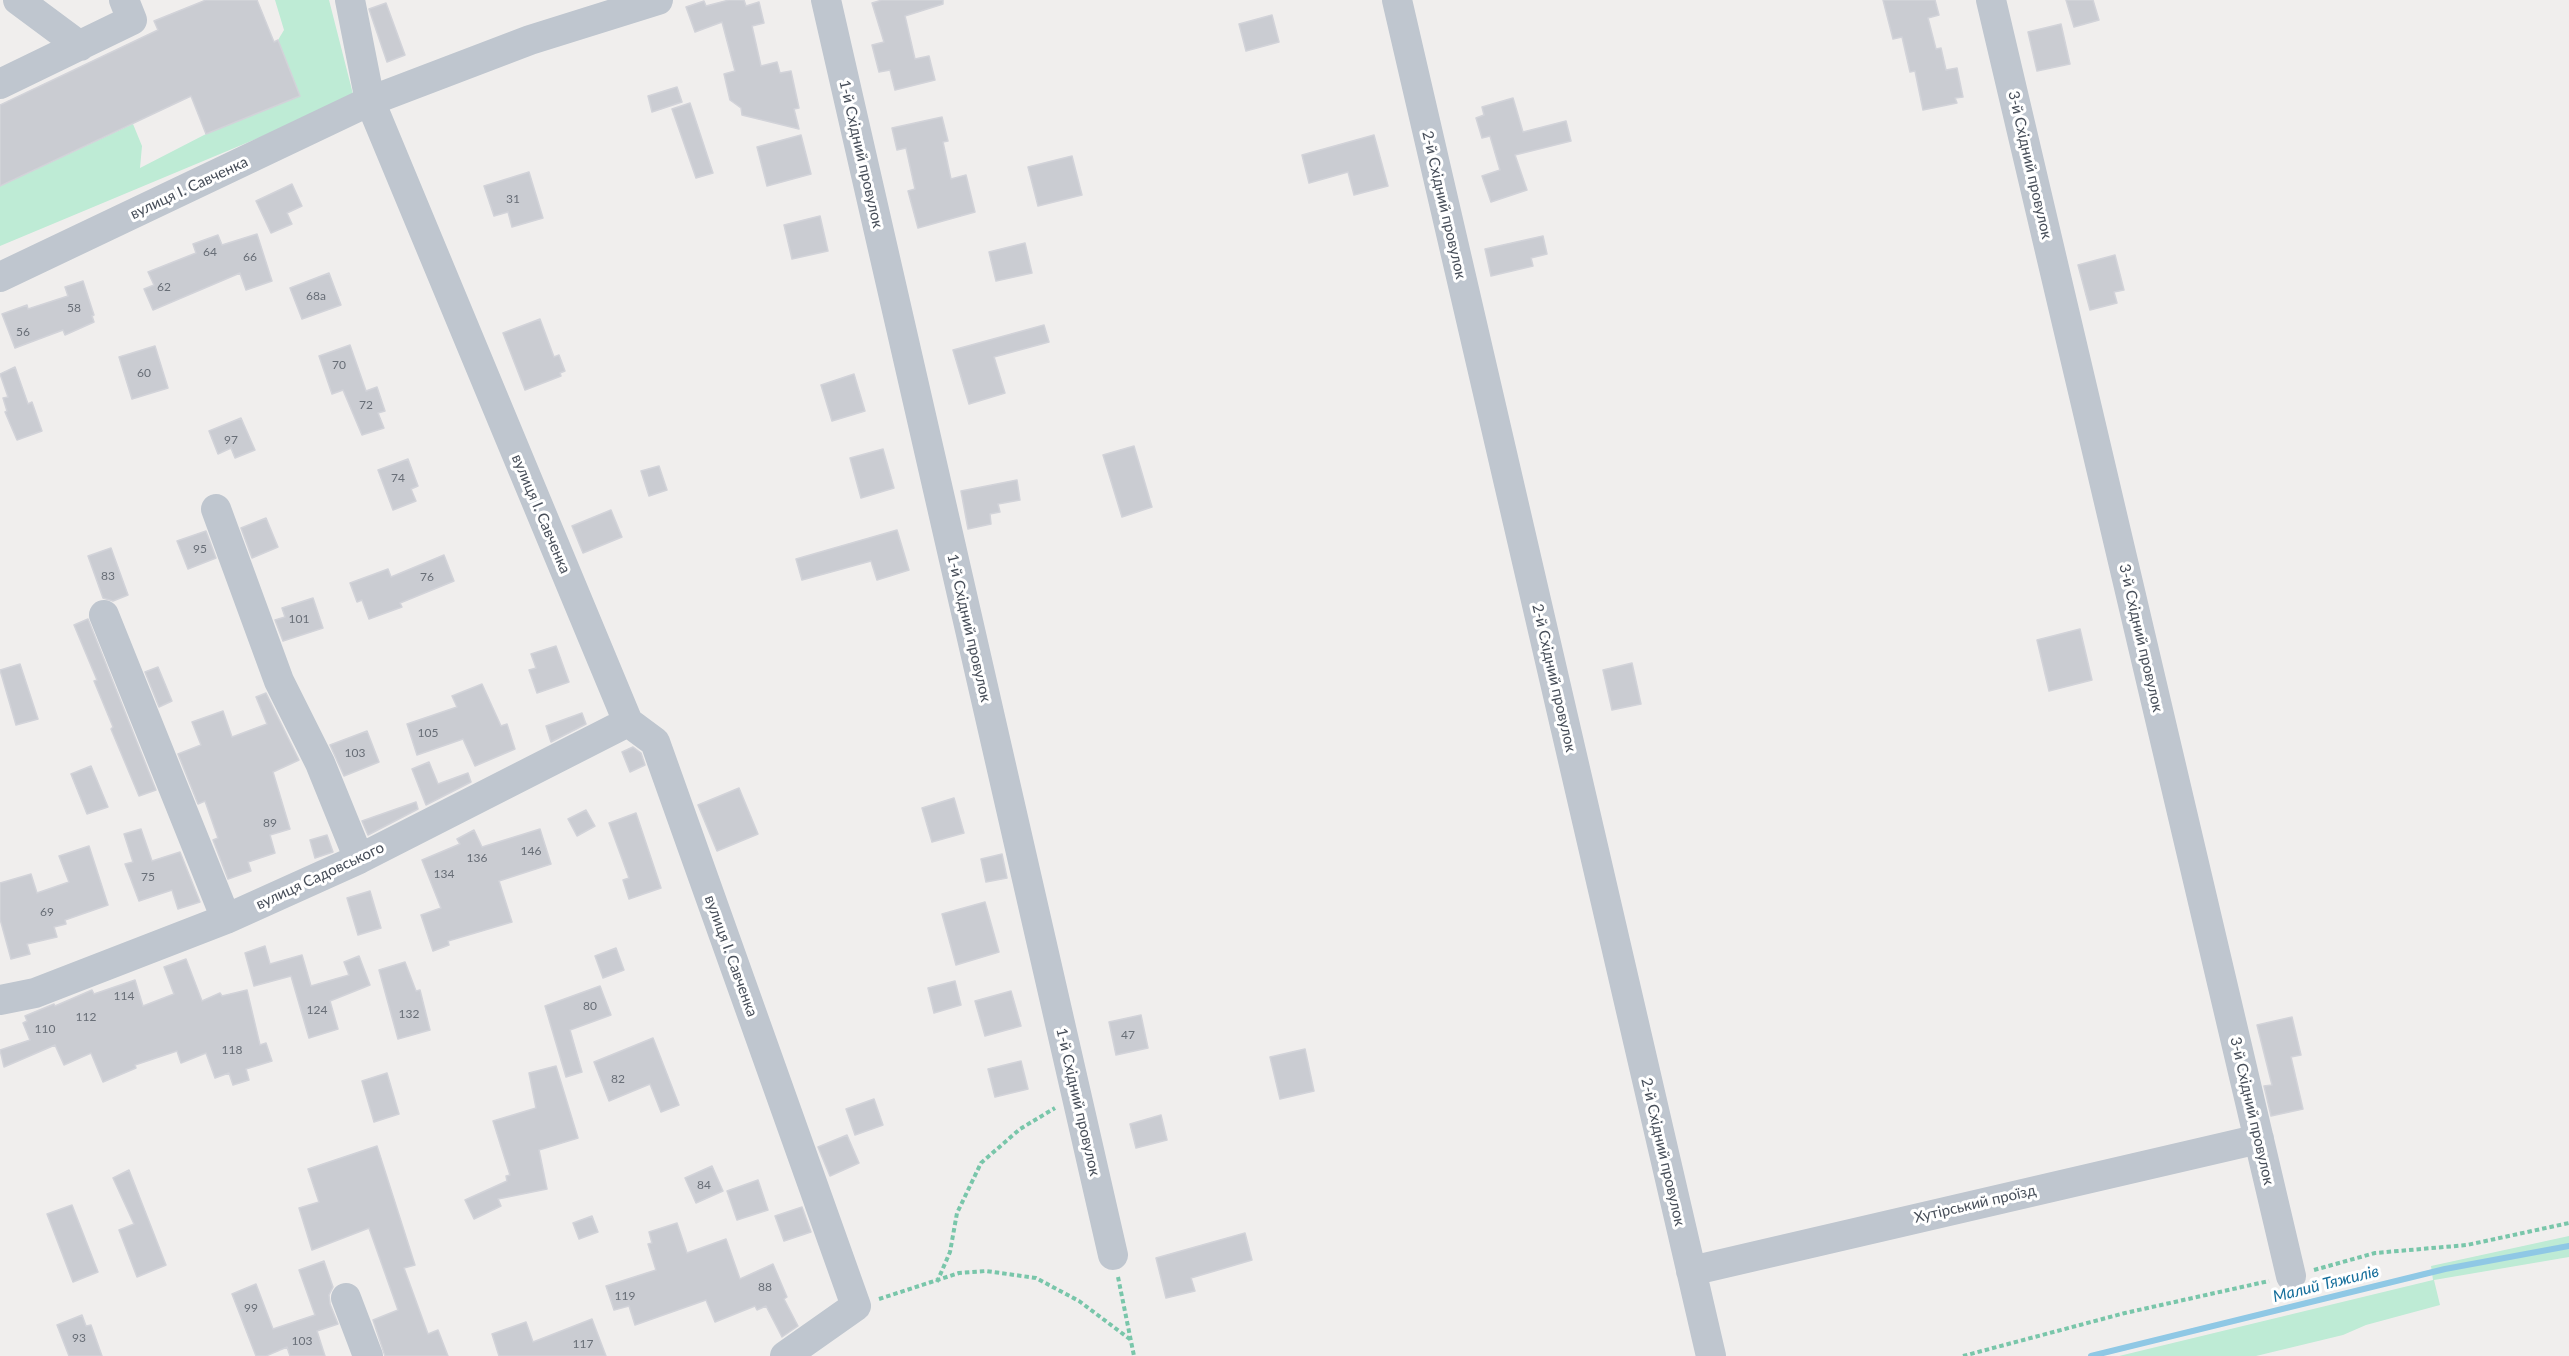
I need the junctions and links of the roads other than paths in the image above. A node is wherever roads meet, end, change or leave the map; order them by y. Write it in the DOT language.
graph roads {
  1 [pos="18,0"];
  2 [pos="124,0"];
  3 [pos="350,0"];
  4 [pos="658,0"];
  5 [pos="826,0"];
  6 [pos="1397,0"];
  7 [pos="1991,0"];
  8 [pos="80,46"];
  9 [pos="0,84"];
  10 [pos="370,101"];
  11 [pos="0,278"];
  12 [pos="216,509"];
  13 [pos="104,615"];
  14 [pos="628,722"];
  15 [pos="359,859"];
  16 [pos="226,919"];
  17 [pos="0,1000"];
  18 [pos="2259,1139"];
  19 [pos="1113,1255"];
  20 [pos="1691,1271"];
  21 [pos="2291,1276"];
  22 [pos="346,1298"];
  23 [pos="368,1356"];
  24 [pos="785,1356"];
  25 [pos="1711,1356"];
  1 -- 8 [label="street"];
  2 -- 8 [label="street"];
  3 -- 10 [label="street"];
  4 -- 10 [label="street"];
  5 -- 19 [label="street, 1-й Східний провулок"];
  6 -- 20 [label="street, 2-й Східний провулок"];
  7 -- 18 [label="street, 3-й Східний провулок"];
  8 -- 9 [label="street"];
  10 -- 11 [label="street, вулиця І. Савченка"];
  10 -- 14 [label="street, вулиця І. Савченка"];
  12 -- 15 [label="street"];
  13 -- 16 [label="street"];
  14 -- 15 [label="street, вулиця Садовського"];
  14 -- 24 [label="street, вулиця І. Савченка"];
  15 -- 16 [label="street, вулиця Садовського"];
  16 -- 17 [label="street, вулиця Садовського"];
  18 -- 20 [label="street, Хутірський проїзд"];
  18 -- 21 [label="street, 3-й Східний провулок"];
  20 -- 25 [label="street, 2-й Східний провулок"];
  22 -- 23 [label="street"];
}
